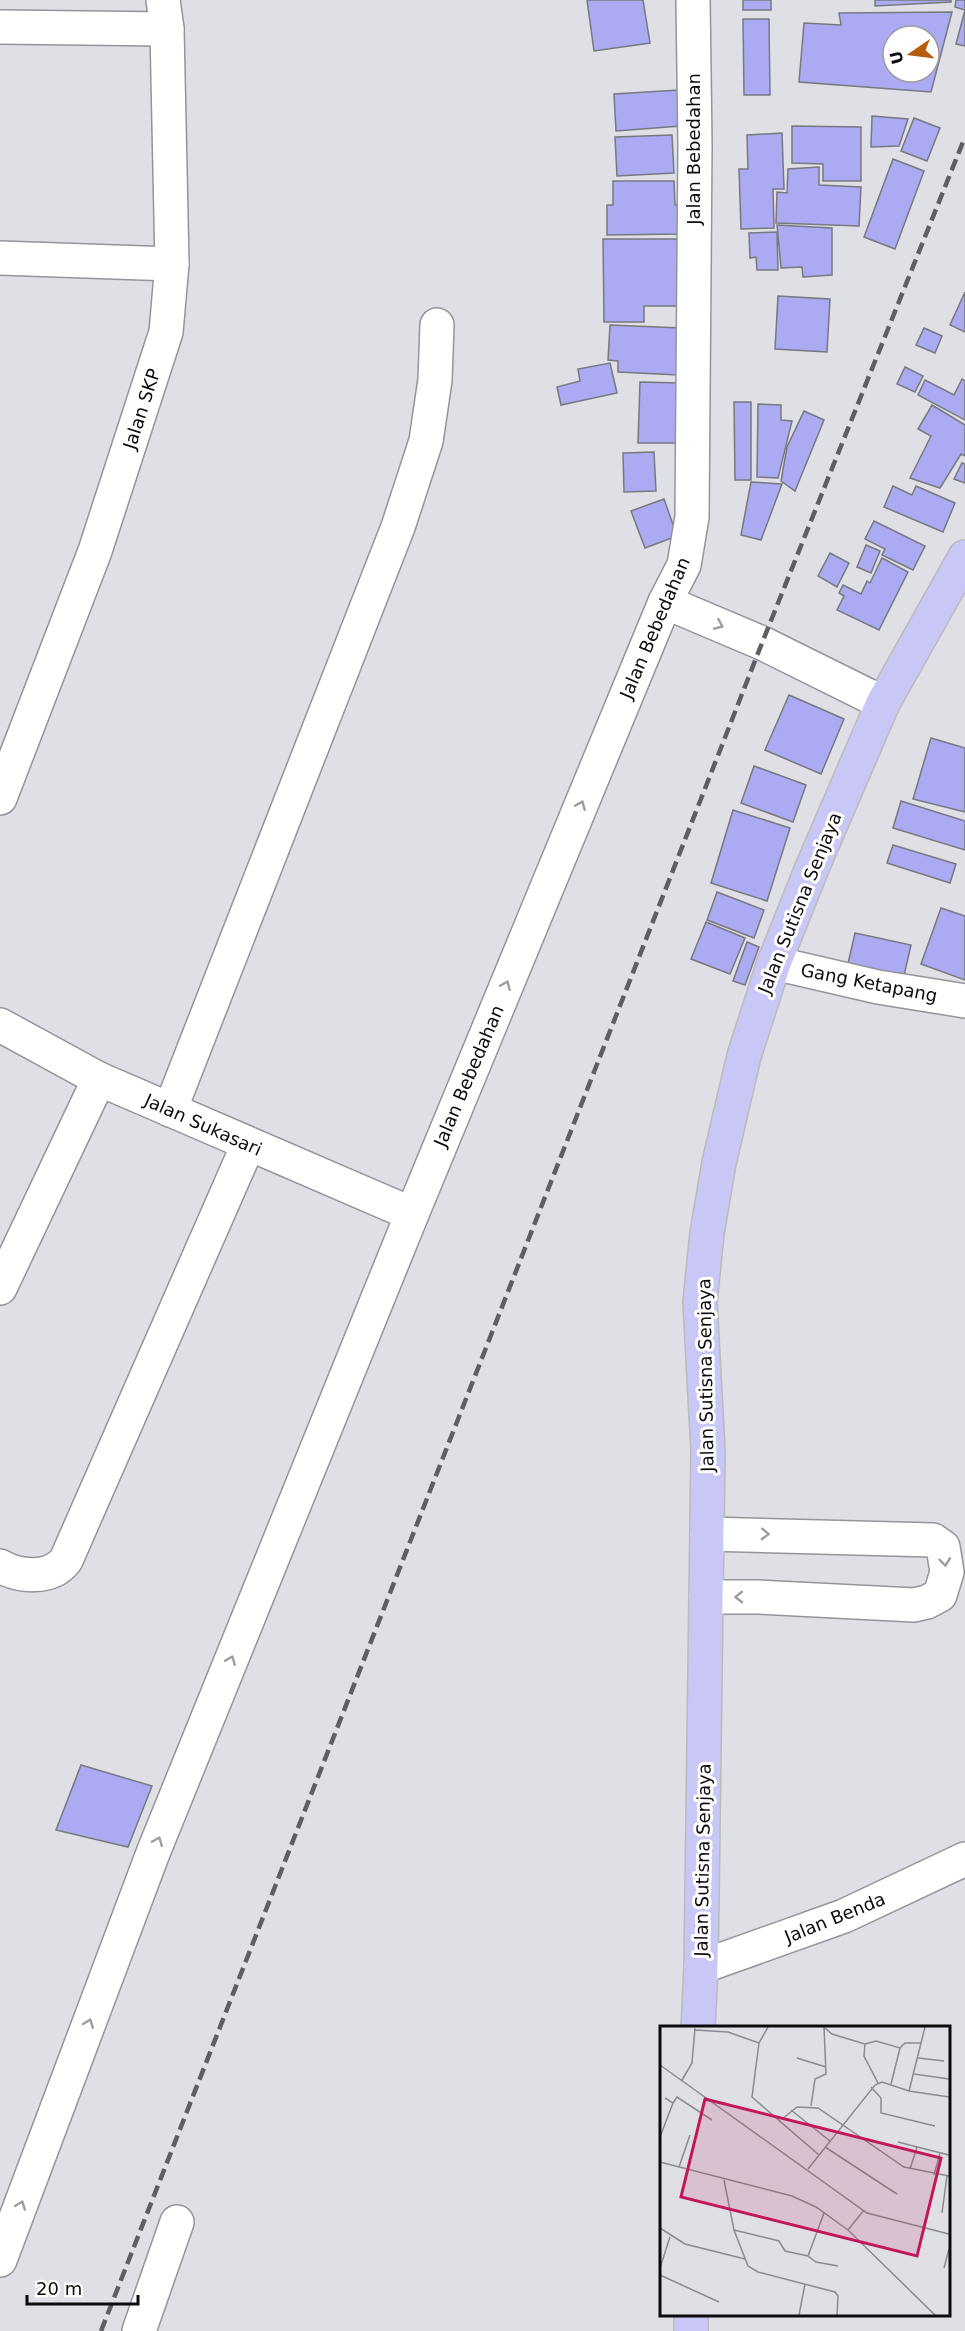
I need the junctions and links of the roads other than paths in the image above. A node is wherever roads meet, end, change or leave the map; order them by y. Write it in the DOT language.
graph roads {
  1 [pos="693,0"];
  2 [pos="165,14"];
  3 [pos="0,27"];
  4 [pos="0,258"];
  5 [pos="172,264"];
  6 [pos="437,325"];
  7 [pos="965,557"];
  8 [pos="665,602"];
  9 [pos="884,703"];
  10 [pos="0,798"];
  11 [pos="774,963"];
  12 [pos="965,1001"];
  13 [pos="0,1025"];
  14 [pos="99,1079"];
  15 [pos="170,1110"];
  16 [pos="248,1145"];
  17 [pos="412,1214"];
  18 [pos="0,1288"];
  19 [pos="707,1534"];
  20 [pos="2,1574"];
  21 [pos="706,1597"];
  22 [pos="965,1859"];
  23 [pos="701,1967"];
  24 [pos="698,2026"];
  25 [pos="177,2222"];
  26 [pos="0,2260"];
  27 [pos="139,2331"];
  1 -- 8 [label="street, Jalan Bebedahan"];
  2 -- 3 [label="street"];
  2 -- 5 [label="street, Jalan SKP"];
  4 -- 5 [label="street"];
  5 -- 10 [label="street, Jalan SKP"];
  6 -- 15 [label="street"];
  7 -- 9 [label="main road, Jalan Sutisna Senjaya"];
  8 -- 9 [label="street, one-way"];
  17 -- 8 [label="street, Jalan Bebedahan, one-way"];
  9 -- 11 [label="main road, Jalan Sutisna Senjaya"];
  11 -- 12 [label="street, Gang Ketapang"];
  11 -- 19 [label="main road, Jalan Sutisna Senjaya"];
  13 -- 14 [label="street, Jalan Sukasari"];
  14 -- 15 [label="street, Jalan Sukasari"];
  14 -- 18 [label="street"];
  15 -- 16 [label="street, Jalan Sukasari"];
  16 -- 17 [label="street, Jalan Sukasari"];
  16 -- 20 [label="street"];
  26 -- 17 [label="street, Jalan Bebedahan, one-way"];
  19 -- 21 [label="main road, Jalan Sutisna Senjaya"];
  19 -- 21 [label="street, one-way"];
  21 -- 23 [label="main road, Jalan Sutisna Senjaya"];
  22 -- 23 [label="street, Jalan Benda"];
  23 -- 24 [label="main road, Jalan Sutisna Senjaya"];
  25 -- 27 [label="street"];
}
